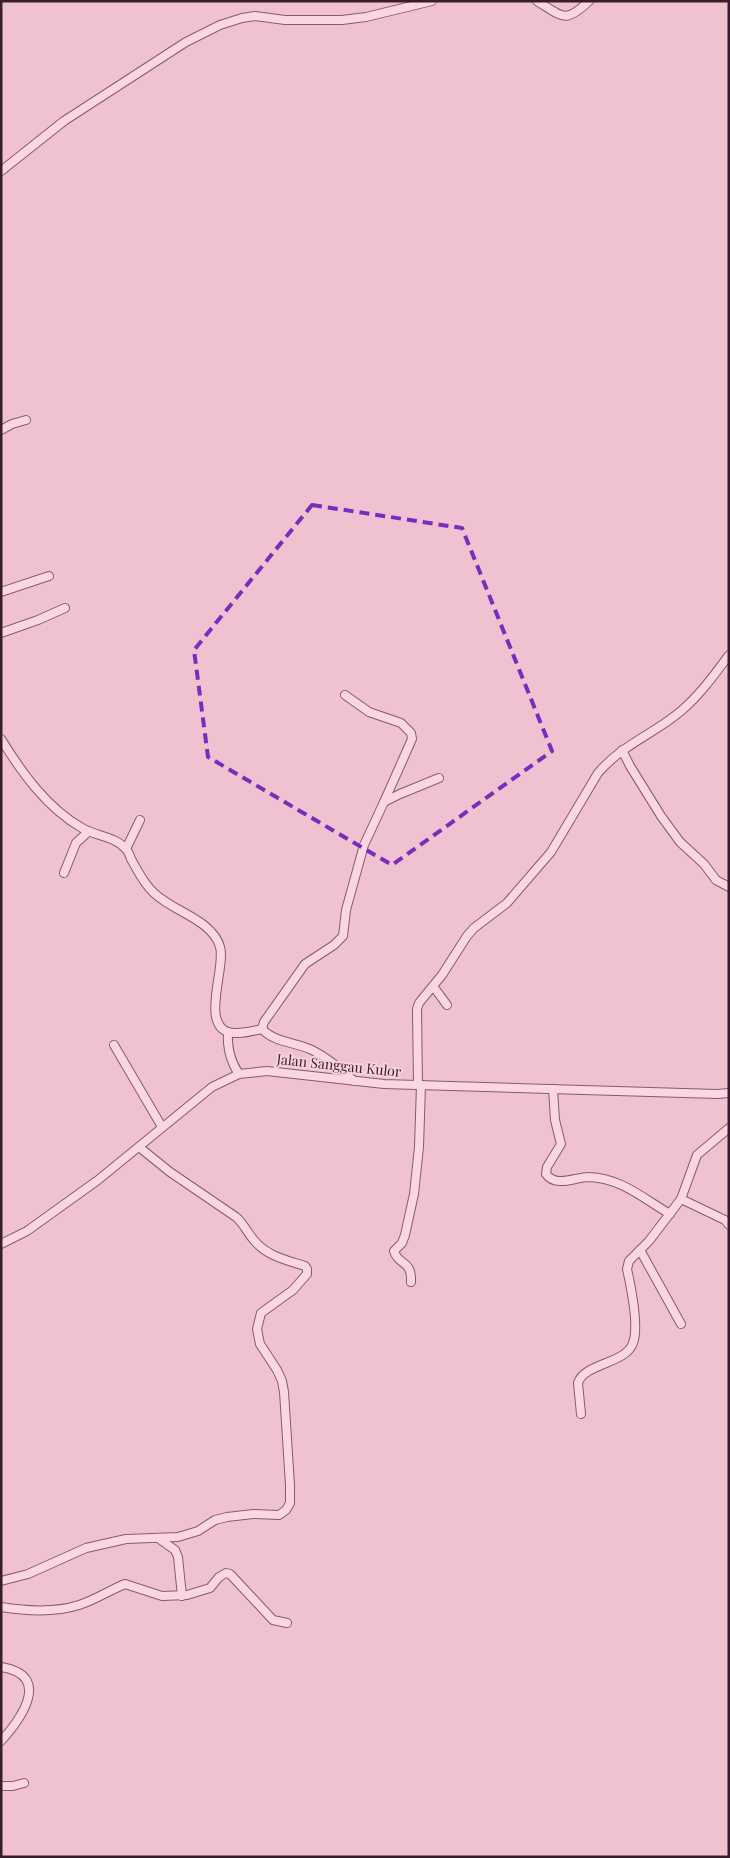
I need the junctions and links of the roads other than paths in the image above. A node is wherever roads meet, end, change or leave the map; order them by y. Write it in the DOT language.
graph roads {
  1 [pos="432,1"];
  2 [pos="537,1"];
  3 [pos="589,1"];
  4 [pos="1,170"];
  5 [pos="26,420"];
  6 [pos="1,430"];
  7 [pos="50,576"];
  8 [pos="1,592"];
  9 [pos="65,608"];
  10 [pos="1,633"];
  11 [pos="729,655"];
  12 [pos="345,696"];
  13 [pos="1,739"];
  14 [pos="622,750"];
  15 [pos="439,778"];
  16 [pos="384,802"];
  17 [pos="140,820"];
  18 [pos="88,832"];
  19 [pos="126,849"];
  20 [pos="64,873"];
  21 [pos="729,887"];
  22 [pos="433,986"];
  23 [pos="447,1005"];
  24 [pos="262,1029"];
  25 [pos="228,1032"];
  26 [pos="114,1045"];
  27 [pos="239,1074"];
  28 [pos="354,1081"];
  29 [pos="420,1085"];
  30 [pos="553,1089"];
  31 [pos="729,1093"];
  32 [pos="162,1127"];
  33 [pos="729,1128"];
  34 [pos="139,1146"];
  35 [pos="681,1198"];
  36 [pos="670,1214"];
  37 [pos="729,1225"];
  38 [pos="1,1244"];
  39 [pos="640,1250"];
  40 [pos="411,1282"];
  41 [pos="681,1324"];
  42 [pos="581,1414"];
  43 [pos="158,1538"];
  44 [pos="1,1581"];
  45 [pos="182,1588"];
  46 [pos="1,1607"];
  47 [pos="287,1623"];
  48 [pos="1,1667"];
  49 [pos="1,1741"];
  50 [pos="24,1783"];
  51 [pos="1,1786"];
  1 -- 4 [label="street"];
  2 -- 3 [label="street"];
  5 -- 6 [label="street"];
  7 -- 8 [label="street"];
  9 -- 10 [label="street"];
  11 -- 14 [label="street"];
  12 -- 16 [label="street"];
  13 -- 18 [label="street"];
  14 -- 21 [label="street"];
  14 -- 22 [label="street"];
  15 -- 16 [label="street"];
  16 -- 24 [label="street"];
  17 -- 19 [label="street"];
  18 -- 19 [label="street"];
  18 -- 20 [label="street"];
  19 -- 25 [label="street"];
  22 -- 23 [label="street"];
  22 -- 29 [label="street"];
  24 -- 25 [label="street"];
  24 -- 28 [label="street"];
  25 -- 27 [label="street"];
  26 -- 32 [label="street"];
  27 -- 28 [label="street, Jalan Sanggau Kulor"];
  27 -- 32 [label="street, Jalan Sanggau Kulor"];
  28 -- 29 [label="street, Jalan Sanggau Kulor"];
  29 -- 30 [label="street, Jalan Sanggau Kulor"];
  29 -- 40 [label="street"];
  30 -- 31 [label="street, Jalan Sanggau Kulor"];
  30 -- 36 [label="street"];
  32 -- 34 [label="street, Jalan Sanggau Kulor"];
  33 -- 35 [label="street"];
  34 -- 38 [label="street, Jalan Sanggau Kulor"];
  34 -- 43 [label="street"];
  35 -- 36 [label="street"];
  35 -- 37 [label="street"];
  36 -- 39 [label="street"];
  39 -- 41 [label="street"];
  39 -- 42 [label="street"];
  43 -- 44 [label="street"];
  43 -- 45 [label="street"];
  45 -- 46 [label="street"];
  45 -- 47 [label="street"];
  48 -- 49 [label="street"];
  50 -- 51 [label="street"];
}
